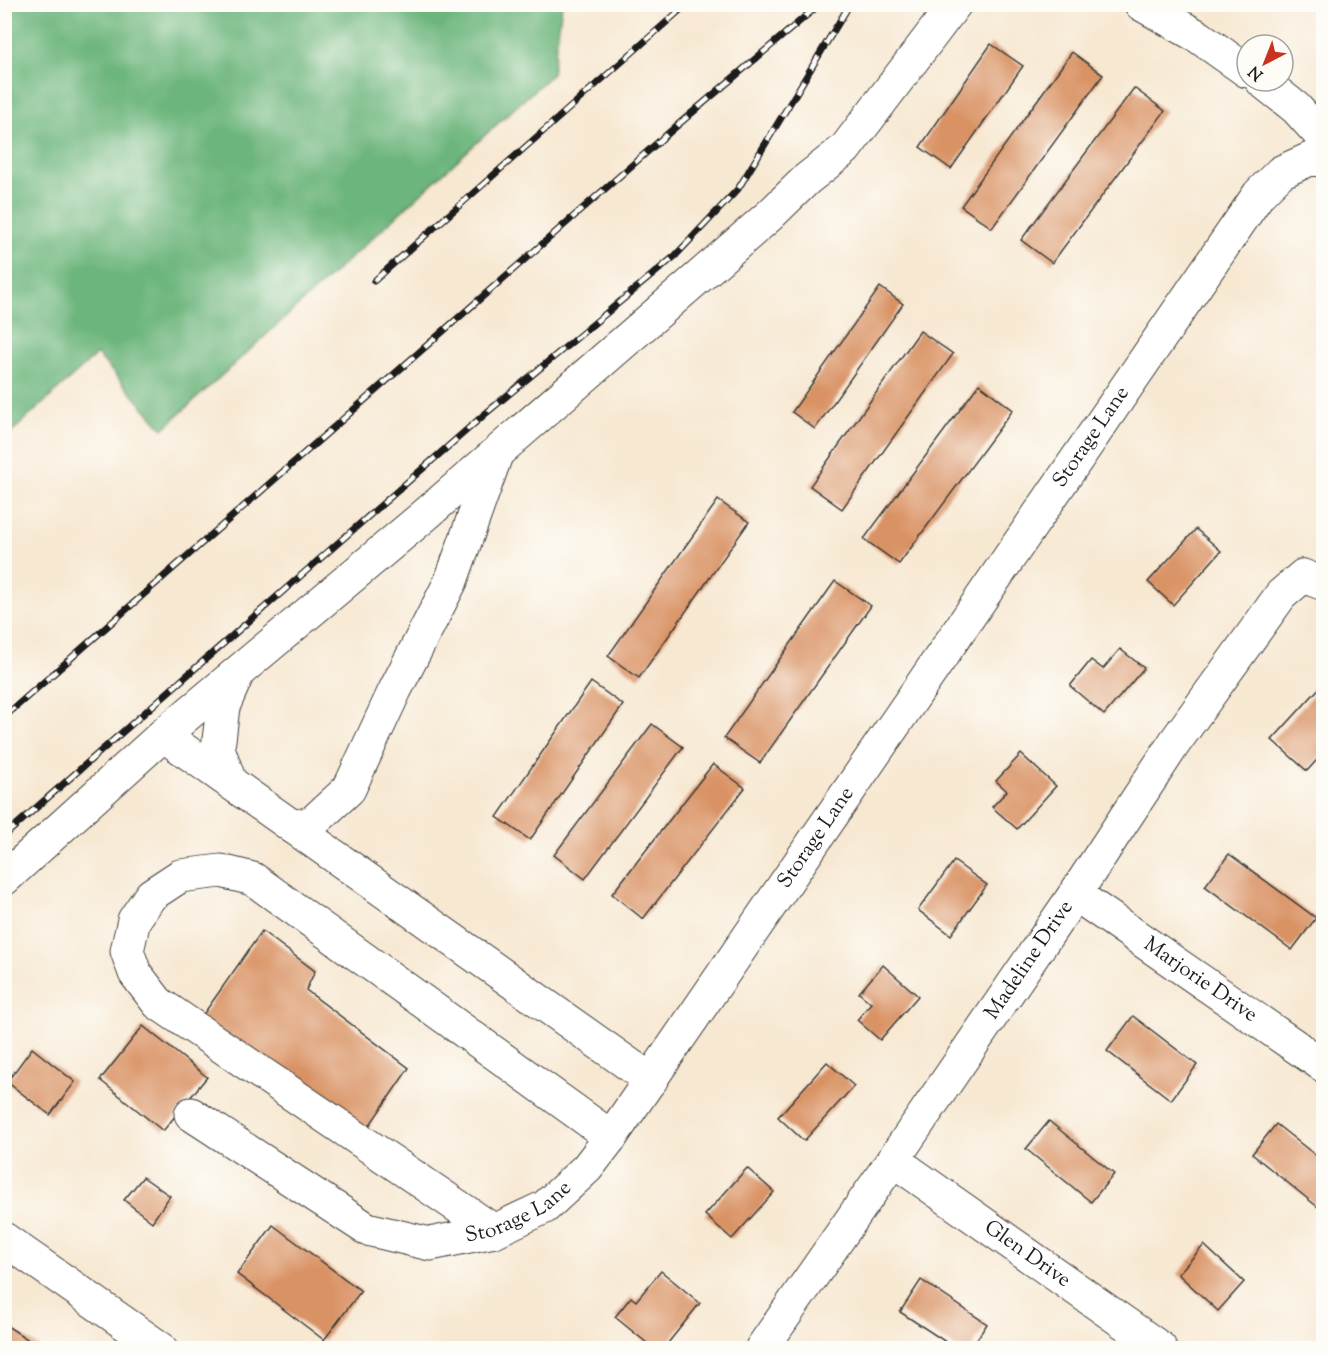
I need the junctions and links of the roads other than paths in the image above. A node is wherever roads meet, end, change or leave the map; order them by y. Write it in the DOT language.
graph roads {
  1 [pos="956,4"];
  2 [pos="1141,4"];
  3 [pos="1235,63"];
  4 [pos="1277,93"];
  5 [pos="1323,139"];
  6 [pos="1323,160"];
  7 [pos="497,453"];
  8 [pos="1313,580"];
  9 [pos="238,672"];
  10 [pos="163,735"];
  11 [pos="230,782"];
  12 [pos="293,827"];
  13 [pos="4,879"];
  14 [pos="1075,894"];
  15 [pos="1323,1066"];
  16 [pos="651,1080"];
  17 [pos="191,1114"];
  18 [pos="611,1137"];
  19 [pos="893,1160"];
  20 [pos="494,1231"];
  21 [pos="4,1239"];
  22 [pos="160,1348"];
  23 [pos="762,1348"];
  24 [pos="1160,1348"];
  1 -- 7 [label="street"];
  2 -- 3 [label="street"];
  4 -- 5 [label="street"];
  6 -- 16 [label="street, Storage Lane"];
  7 -- 9 [label="street"];
  7 -- 12 [label="street"];
  8 -- 14 [label="street, Madeline Drive"];
  9 -- 10 [label="street"];
  9 -- 11 [label="street"];
  10 -- 11 [label="street"];
  10 -- 13 [label="street"];
  11 -- 12 [label="street"];
  12 -- 16 [label="street"];
  14 -- 15 [label="street, Marjorie Drive"];
  14 -- 19 [label="street, Madeline Drive"];
  16 -- 18 [label="street, Storage Lane"];
  17 -- 20 [label="street, Storage Lane"];
  18 -- 20 [label="street, Storage Lane"];
  18 -- 20 [label="street"];
  19 -- 23 [label="street, Madeline Drive"];
  19 -- 24 [label="street, Glen Drive"];
  21 -- 22 [label="street"];
}
